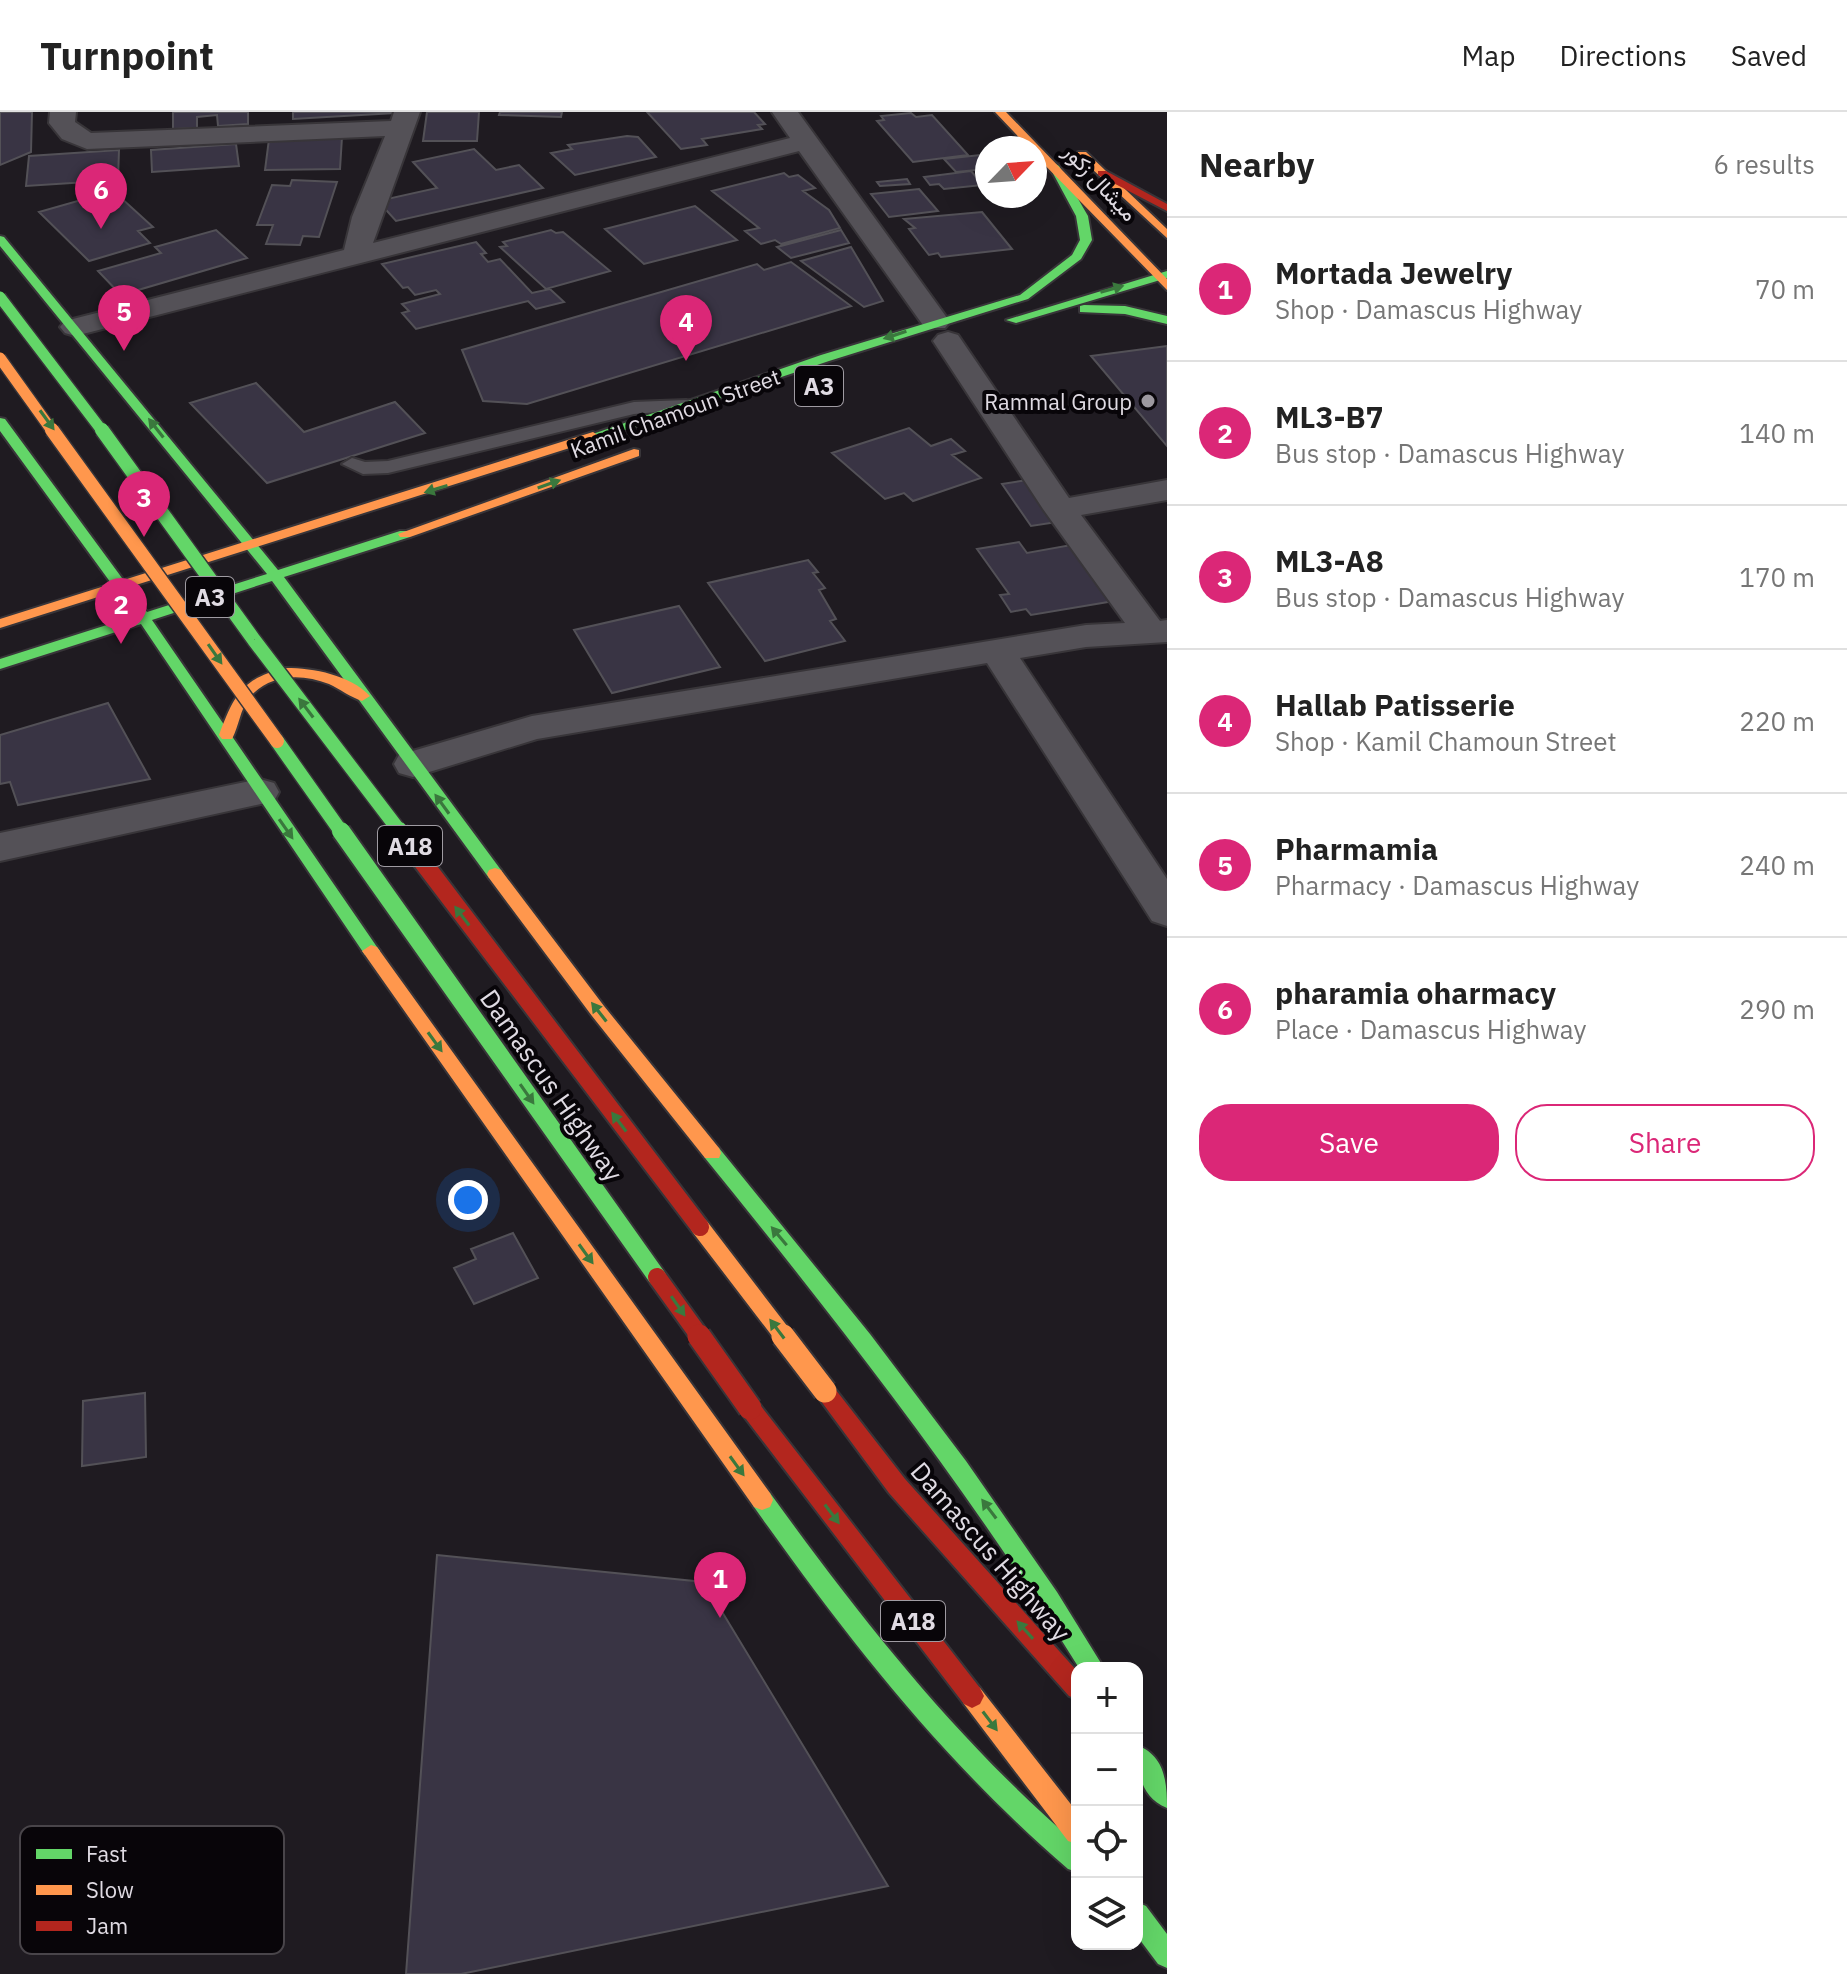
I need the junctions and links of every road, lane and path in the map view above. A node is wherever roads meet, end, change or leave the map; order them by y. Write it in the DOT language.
graph roads {
  1 [pos="63,112"];
  2 [pos="785,112"];
  3 [pos="1000,112"];
  4 [pos="404,120"];
  5 [pos="805,142"];
  6 [pos="1071,142"];
  7 [pos="1054,166"];
  8 [pos="1102,173"];
  9 [pos="1167,208"];
  10 [pos="1167,235"];
  11 [pos="0,239"];
  12 [pos="1167,251"];
  13 [pos="357,253"];
  14 [pos="1134,262"];
  15 [pos="1082,278"];
  16 [pos="1164,279"];
  17 [pos="0,297"];
  18 [pos="1024,297"];
  19 [pos="1041,310"];
  20 [pos="1167,320"];
  21 [pos="75,327"];
  22 [pos="951,335"];
  23 [pos="0,358"];
  24 [pos="686,405"];
  25 [pos="0,422"];
  26 [pos="655,445"];
  27 [pos="178,455"];
  28 [pos="352,464"];
  29 [pos="195,476"];
  30 [pos="1167,490"];
  31 [pos="53,493"];
  32 [pos="394,502"];
  33 [pos="248,509"];
  34 [pos="1060,509"];
  35 [pos="284,517"];
  36 [pos="75,522"];
  37 [pos="417,530"];
  38 [pos="248,543"];
  39 [pos="76,564"];
  40 [pos="337,575"];
  41 [pos="276,576"];
  42 [pos="119,585"];
  43 [pos="53,588"];
  44 [pos="319,609"];
  45 [pos="144,618"];
  46 [pos="0,622"];
  47 [pos="1158,631"];
  48 [pos="324,644"];
  49 [pos="105,649"];
  50 [pos="998,652"];
  51 [pos="144,655"];
  52 [pos="1,664"];
  53 [pos="179,668"];
  54 [pos="364,697"];
  55 [pos="226,739"];
  56 [pos="413,764"];
  57 [pos="260,792"];
  58 [pos="0,847"];
  59 [pos="1167,911"];
  60 [pos="1089,1662"];
  61 [pos="1071,1681"];
  62 [pos="1071,1824"];
  63 [pos="1071,1855"];
  64 [pos="1143,1923"];
  65 [pos="1167,1955"];
  1 -- 4 [label="street"];
  2 -- 5 [label="street"];
  3 -- 7 [label="main road, ميشال زكور"];
  4 -- 13 [label="street"];
  5 -- 13 [label="street"];
  5 -- 22 [label="street"];
  6 -- 8 [label="main road"];
  7 -- 14 [label="main road, ميشال زكور"];
  7 -- 18 [label="main road"];
  8 -- 9 [label="main road"];
  8 -- 10 [label="main road"];
  11 -- 21 [label="main road"];
  12 -- 14 [label="main road"];
  13 -- 21 [label="street"];
  14 -- 16 [label="main road, ميشال زكور"];
  15 -- 18 [label="main road, A3"];
  19 -- 16 [label="main road, A3, one-way"];
  61 -- 17 [label="main road, Damascus Highway / A18, one-way, bridge"];
  18 -- 22 [label="main road, A3"];
  19 -- 20 [label="main road"];
  19 -- 22 [label="main road, A3"];
  27 -- 21 [label="main road, one-way"];
  22 -- 24 [label="main road, A3, one-way"];
  22 -- 34 [label="street"];
  23 -- 62 [label="main road, Damascus Highway / A18, one-way, bridge"];
  24 -- 28 [label="lane"];
  24 -- 32 [label="main road, A3, one-way"];
  25 -- 31 [label="main road"];
  37 -- 26 [label="main road, Kamil Chamoun Street / A3, one-way"];
  27 -- 29 [label="main road"];
  27 -- 31 [label="main road"];
  29 -- 33 [label="main road"];
  29 -- 38 [label="main road"];
  30 -- 34 [label="street"];
  31 -- 36 [label="main road"];
  32 -- 35 [label="main road"];
  32 -- 38 [label="main road, A3"];
  34 -- 47 [label="street"];
  36 -- 39 [label="main road"];
  36 -- 42 [label="main road"];
  37 -- 40 [label="main road"];
  37 -- 41 [label="main road, A3"];
  38 -- 41 [label="main road"];
  38 -- 42 [label="main road, A3"];
  41 -- 45 [label="main road, A3"];
  41 -- 48 [label="main road"];
  42 -- 45 [label="main road"];
  42 -- 46 [label="main road, A3"];
  43 -- 46 [label="main road"];
  44 -- 48 [label="main road"];
  45 -- 52 [label="main road, A3"];
  45 -- 53 [label="main road"];
  47 -- 50 [label="street"];
  48 -- 54 [label="main road"];
  49 -- 52 [label="main road"];
  50 -- 56 [label="street"];
  50 -- 59 [label="street"];
  51 -- 53 [label="main road"];
  53 -- 55 [label="main road"];
  54 -- 55 [label="main road"];
  54 -- 56 [label="main road"];
  55 -- 57 [label="main road"];
  60 -- 56 [label="main road, one-way"];
  57 -- 58 [label="street"];
  57 -- 63 [label="main road, one-way"];
  64 -- 65 [label="main road"];
}
